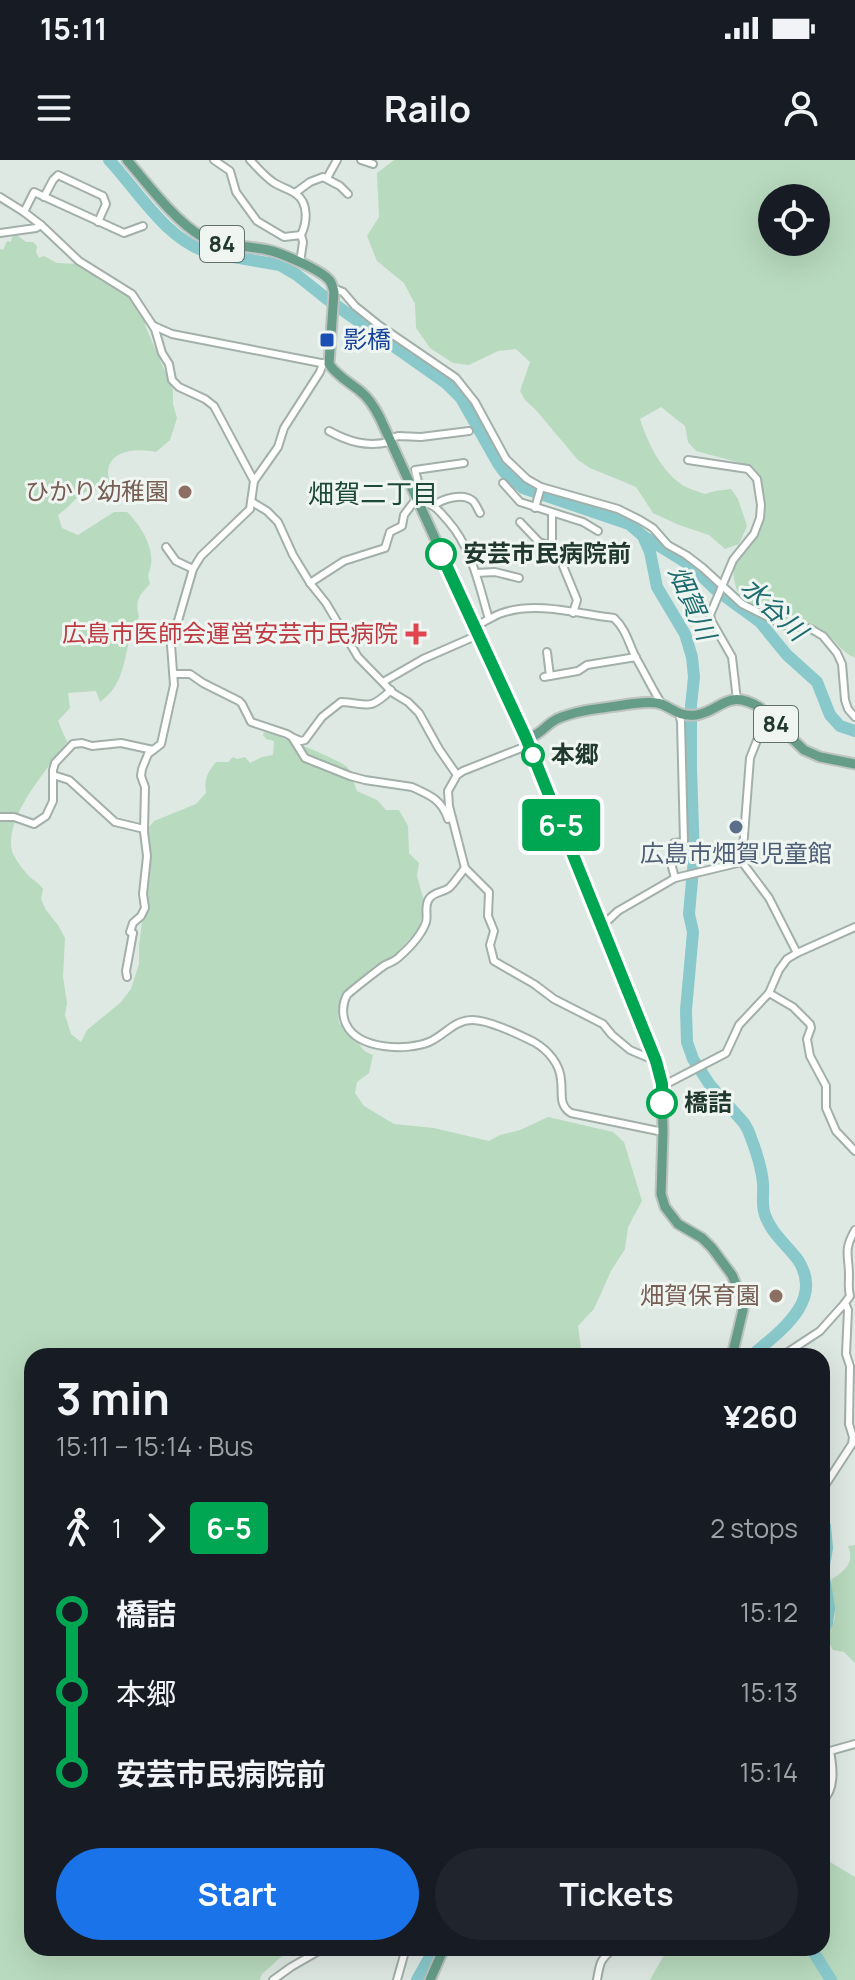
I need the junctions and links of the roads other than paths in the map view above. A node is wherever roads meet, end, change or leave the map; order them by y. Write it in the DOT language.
graph roads {
  1 [pos="127,160"];
  2 [pos="214,160"];
  3 [pos="250,160"];
  4 [pos="337,160"];
  5 [pos="361,160"];
  6 [pos="373,164"];
  7 [pos="327,178"];
  8 [pos="295,193"];
  9 [pos="348,194"];
  10 [pos="0,197"];
  11 [pos="44,197"];
  12 [pos="24,212"];
  13 [pos="98,222"];
  14 [pos="41,225"];
  15 [pos="143,226"];
  16 [pos="0,233"];
  17 [pos="301,235"];
  18 [pos="300,263"];
  19 [pos="333,290"];
  20 [pos="154,326"];
  21 [pos="326,364"];
  22 [pos="329,431"];
  23 [pos="469,431"];
  24 [pos="389,441"];
  25 [pos="688,460"];
  26 [pos="464,463"];
  27 [pos="254,481"];
  28 [pos="503,483"];
  29 [pos="540,488"];
  30 [pos="419,501"];
  31 [pos="252,502"];
  32 [pos="433,506"];
  33 [pos="536,506"];
  34 [pos="480,513"];
  35 [pos="552,513"];
  36 [pos="520,522"];
  37 [pos="598,531"];
  38 [pos="552,546"];
  39 [pos="166,547"];
  40 [pos="193,569"];
  41 [pos="476,573"];
  42 [pos="519,578"];
  43 [pos="310,583"];
  44 [pos="722,588"];
  45 [pos="573,613"];
  46 [pos="489,619"];
  47 [pos="476,631"];
  48 [pos="547,652"];
  49 [pos="636,657"];
  50 [pos="174,674"];
  51 [pos="383,682"];
  52 [pos="391,690"];
  53 [pos="737,700"];
  54 [pos="662,704"];
  55 [pos="680,714"];
  56 [pos="767,715"];
  57 [pos="855,717"];
  58 [pos="292,737"];
  59 [pos="527,741"];
  60 [pos="153,750"];
  61 [pos="855,764"];
  62 [pos="53,775"];
  63 [pos="457,775"];
  64 [pos="0,817"];
  65 [pos="144,829"];
  66 [pos="456,838"];
  67 [pos="742,862"];
  68 [pos="465,868"];
  69 [pos="675,878"];
  70 [pos="602,926"];
  71 [pos="855,927"];
  72 [pos="797,953"];
  73 [pos="127,977"];
  74 [pos="769,993"];
  75 [pos="656,1061"];
  76 [pos="662,1084"];
  77 [pos="663,1132"];
  78 [pos="855,1151"];
  79 [pos="855,1230"];
  80 [pos="853,1295"];
  81 [pos="845,1303"];
  82 [pos="734,1348"];
  83 [pos="794,1348"];
  84 [pos="830,1478"];
  85 [pos="855,1744"];
  86 [pos="830,1749"];
  87 [pos="830,1763"];
  88 [pos="830,1790"];
  89 [pos="310,1956"];
  90 [pos="404,1956"];
  91 [pos="440,1956"];
  92 [pos="605,1956"];
  93 [pos="273,1980"];
  94 [pos="397,1980"];
  95 [pos="430,1980"];
  96 [pos="597,1980"];
  1 -- 18 [label="main road, 84"];
  2 -- 17 [label="street"];
  3 -- 8 [label="street"];
  4 -- 7 [label="street"];
  5 -- 6 [label="street"];
  7 -- 8 [label="street"];
  7 -- 9 [label="street"];
  8 -- 17 [label="street"];
  10 -- 12 [label="street"];
  11 -- 12 [label="street"];
  11 -- 13 [label="street"];
  11 -- 13 [label="street"];
  12 -- 14 [label="street"];
  13 -- 15 [label="street"];
  14 -- 16 [label="street"];
  14 -- 20 [label="street"];
  17 -- 18 [label="street"];
  18 -- 19 [label="main road, 84"];
  19 -- 21 [label="main road"];
  19 -- 29 [label="street"];
  20 -- 21 [label="street"];
  20 -- 27 [label="street"];
  21 -- 24 [label="main road"];
  21 -- 27 [label="street"];
  22 -- 24 [label="street"];
  23 -- 24 [label="street"];
  24 -- 30 [label="main road"];
  25 -- 44 [label="street"];
  26 -- 30 [label="street"];
  27 -- 31 [label="street"];
  28 -- 33 [label="street"];
  29 -- 33 [label="street"];
  29 -- 44 [label="street"];
  30 -- 32 [label="street"];
  30 -- 43 [label="street"];
  30 -- 47 [label="main road"];
  31 -- 40 [label="street"];
  31 -- 43 [label="street"];
  32 -- 34 [label="street"];
  32 -- 41 [label="street"];
  33 -- 35 [label="street"];
  35 -- 37 [label="street"];
  35 -- 38 [label="street"];
  36 -- 38 [label="street"];
  38 -- 45 [label="street"];
  39 -- 40 [label="street"];
  40 -- 50 [label="street"];
  41 -- 42 [label="street"];
  41 -- 46 [label="street"];
  43 -- 51 [label="street"];
  44 -- 53 [label="street"];
  44 -- 57 [label="street"];
  45 -- 46 [label="street"];
  45 -- 49 [label="street"];
  46 -- 47 [label="street"];
  47 -- 51 [label="street"];
  47 -- 59 [label="main road"];
  48 -- 49 [label="street"];
  49 -- 54 [label="street"];
  50 -- 58 [label="street"];
  50 -- 60 [label="street"];
  51 -- 52 [label="street"];
  52 -- 58 [label="street"];
  52 -- 63 [label="street"];
  53 -- 55 [label="main road, 84"];
  53 -- 56 [label="main road, 84"];
  54 -- 55 [label="main road, 84"];
  54 -- 59 [label="main road"];
  55 -- 69 [label="street"];
  56 -- 61 [label="main road, 84"];
  56 -- 67 [label="street"];
  58 -- 66 [label="street"];
  59 -- 63 [label="street"];
  59 -- 70 [label="main road"];
  60 -- 62 [label="street"];
  60 -- 65 [label="street"];
  62 -- 64 [label="street"];
  62 -- 65 [label="street"];
  63 -- 66 [label="street"];
  65 -- 73 [label="street"];
  66 -- 68 [label="street"];
  67 -- 69 [label="street"];
  67 -- 72 [label="street"];
  68 -- 75 [label="street"];
  68 -- 77 [label="street"];
  69 -- 70 [label="street"];
  70 -- 75 [label="main road"];
  71 -- 72 [label="street"];
  72 -- 74 [label="street"];
  74 -- 76 [label="street"];
  74 -- 78 [label="street"];
  75 -- 76 [label="main road"];
  76 -- 77 [label="main road"];
  77 -- 82 [label="main road"];
  79 -- 80 [label="street"];
  80 -- 81 [label="street"];
  81 -- 83 [label="street"];
  81 -- 84 [label="street"];
  85 -- 86 [label="street"];
  87 -- 88 [label="street"];
  89 -- 93 [label="street"];
  90 -- 94 [label="street"];
  91 -- 95 [label="main road"];
  92 -- 96 [label="street"];
}
